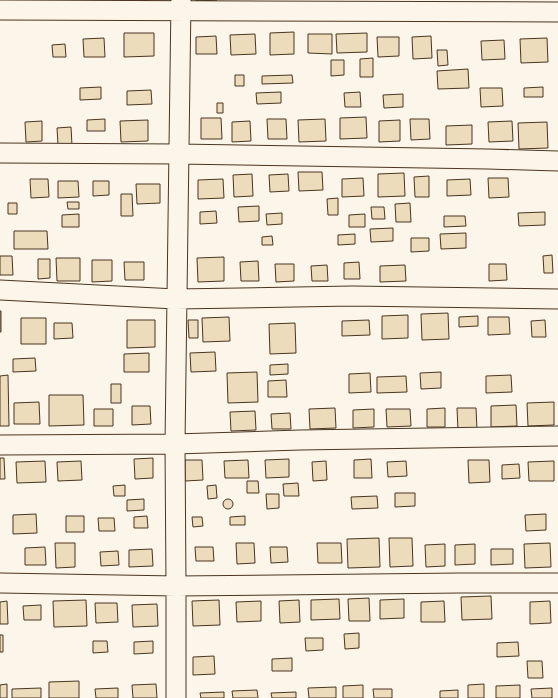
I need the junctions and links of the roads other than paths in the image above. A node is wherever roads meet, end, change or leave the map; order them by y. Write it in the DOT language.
graph roads {
  1 [pos="181,6"];
  2 [pos="0,10"];
  3 [pos="558,12"];
  4 [pos="0,153"];
  5 [pos="178,154"];
  6 [pos="558,161"];
  7 [pos="0,290"];
  8 [pos="176,299"];
  9 [pos="558,299"];
  10 [pos="558,436"];
  11 [pos="175,444"];
  12 [pos="0,445"];
  13 [pos="0,583"];
  14 [pos="558,583"];
  15 [pos="176,586"];
  16 [pos="176,698"];
  1 -- 2 [label="street"];
  1 -- 3 [label="street"];
  1 -- 5 [label="street"];
  4 -- 5 [label="street"];
  5 -- 6 [label="street"];
  5 -- 8 [label="street"];
  7 -- 8 [label="street"];
  8 -- 9 [label="street"];
  8 -- 11 [label="street"];
  10 -- 11 [label="street"];
  11 -- 12 [label="street"];
  11 -- 15 [label="street"];
  13 -- 15 [label="street"];
  14 -- 15 [label="street"];
  15 -- 16 [label="street"];
}
